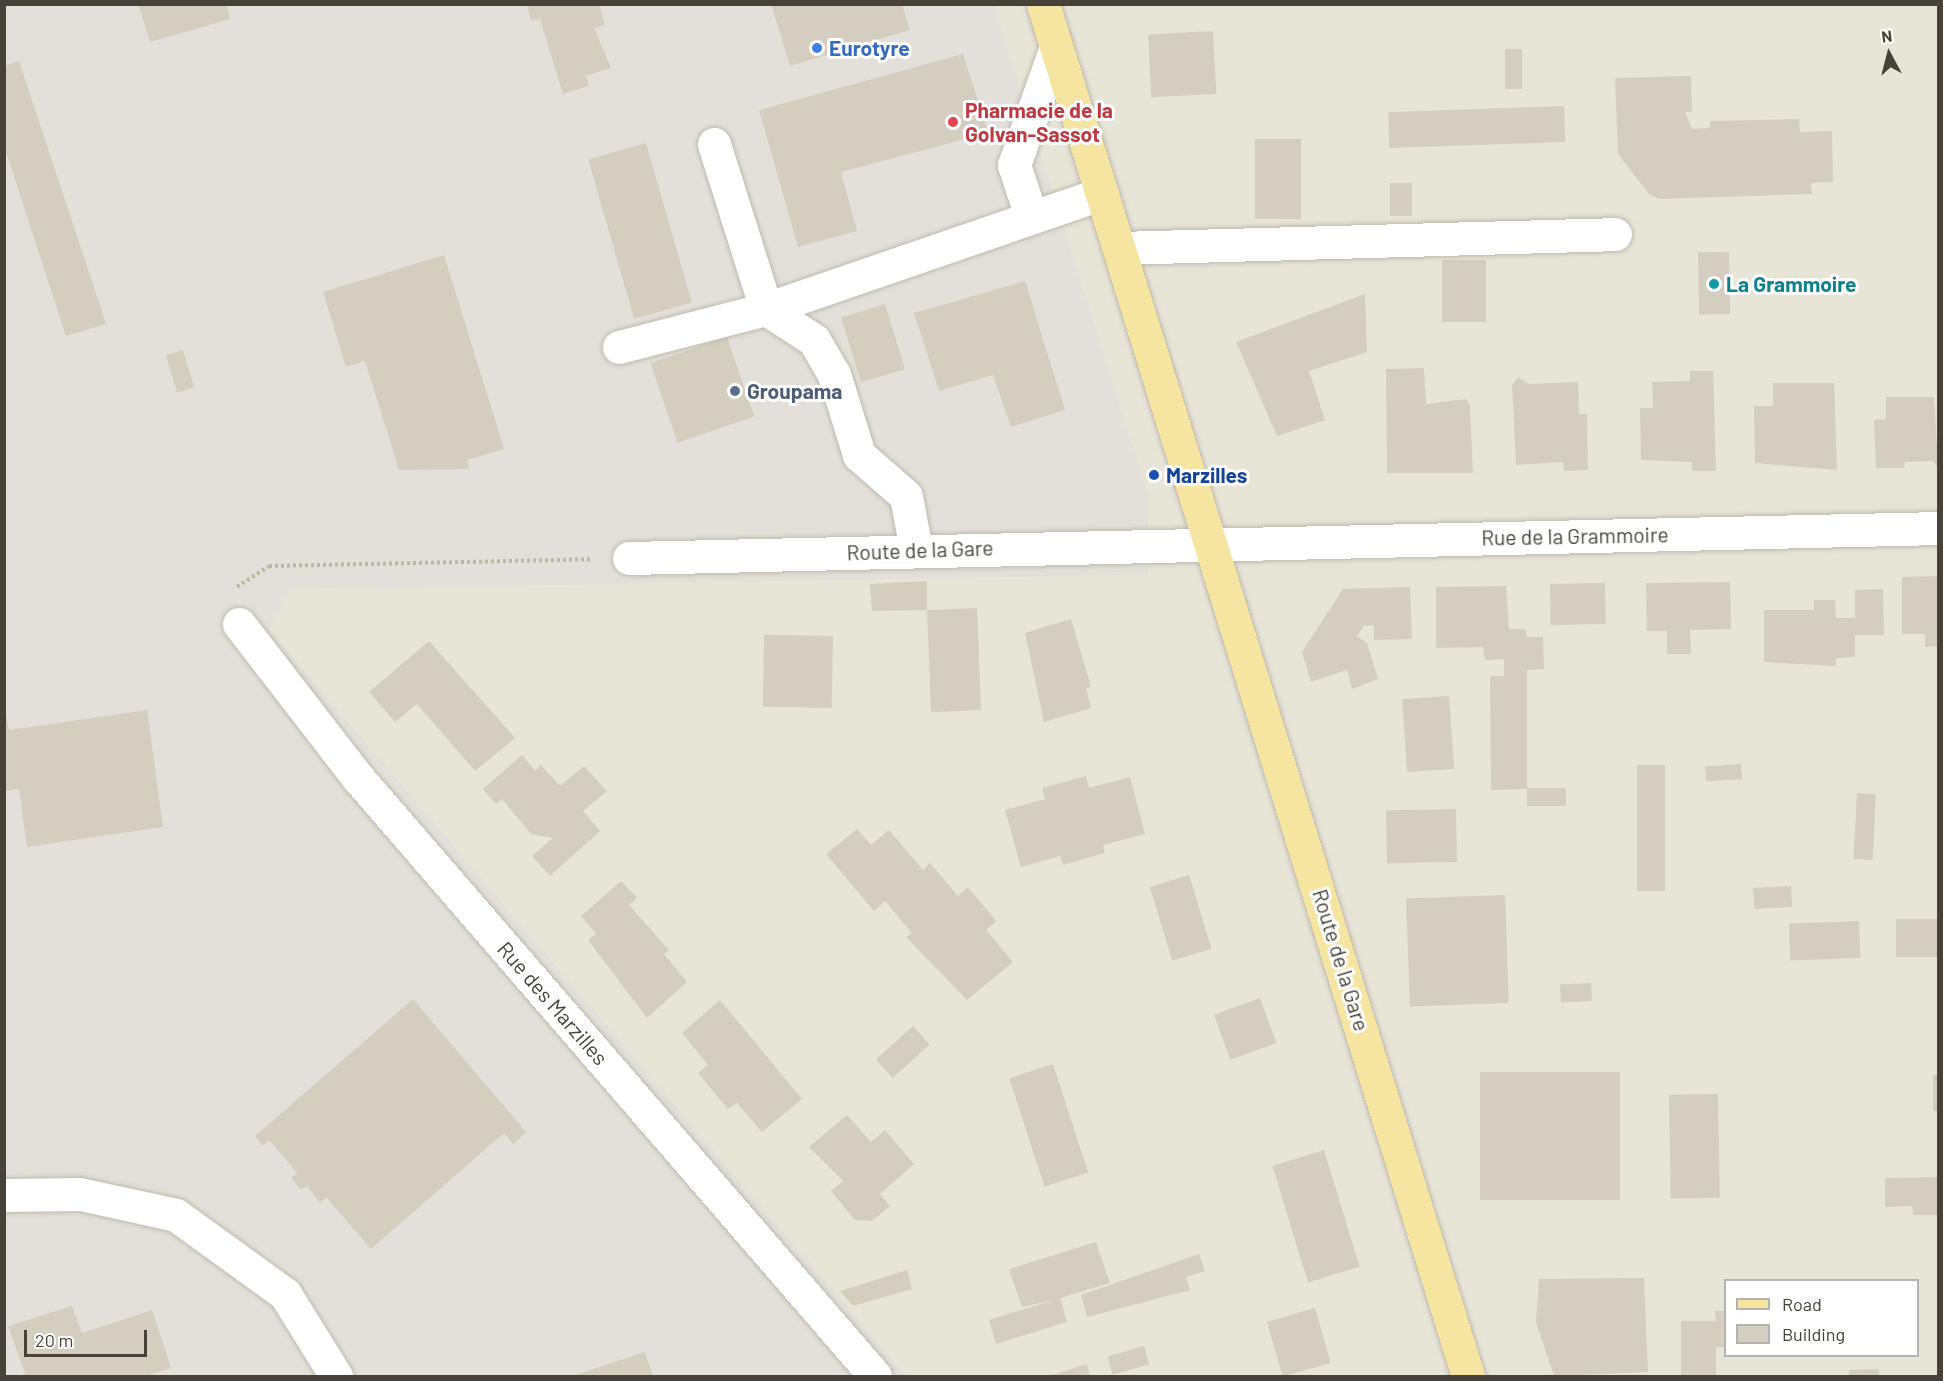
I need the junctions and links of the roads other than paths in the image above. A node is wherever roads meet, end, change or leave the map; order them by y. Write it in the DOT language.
graph roads {
  1 [pos="1043,4"];
  2 [pos="1056,47"];
  3 [pos="714,144"];
  4 [pos="1102,193"];
  5 [pos="1031,216"];
  6 [pos="1615,234"];
  7 [pos="1119,249"];
  8 [pos="766,309"];
  9 [pos="619,347"];
  10 [pos="1938,528"];
  11 [pos="1211,544"];
  12 [pos="916,550"];
  13 [pos="629,558"];
  14 [pos="239,624"];
  15 [pos="4,1195"];
  16 [pos="336,1377"];
  17 [pos="875,1377"];
  18 [pos="1468,1377"];
  1 -- 2 [label="main road, Route de la Gare"];
  2 -- 4 [label="main road, Route de la Gare"];
  2 -- 5 [label="street"];
  3 -- 8 [label="street"];
  4 -- 5 [label="street"];
  4 -- 7 [label="main road, Route de la Gare"];
  5 -- 8 [label="street"];
  6 -- 7 [label="street"];
  7 -- 11 [label="main road, Route de la Gare"];
  8 -- 9 [label="street"];
  8 -- 12 [label="street"];
  10 -- 11 [label="street, Rue de la Grammoire"];
  11 -- 12 [label="street, Route de la Gare"];
  11 -- 18 [label="main road, Route de la Gare"];
  12 -- 13 [label="street, Route de la Gare"];
  14 -- 17 [label="street, Rue des Marzilles"];
  15 -- 16 [label="street"];
}
